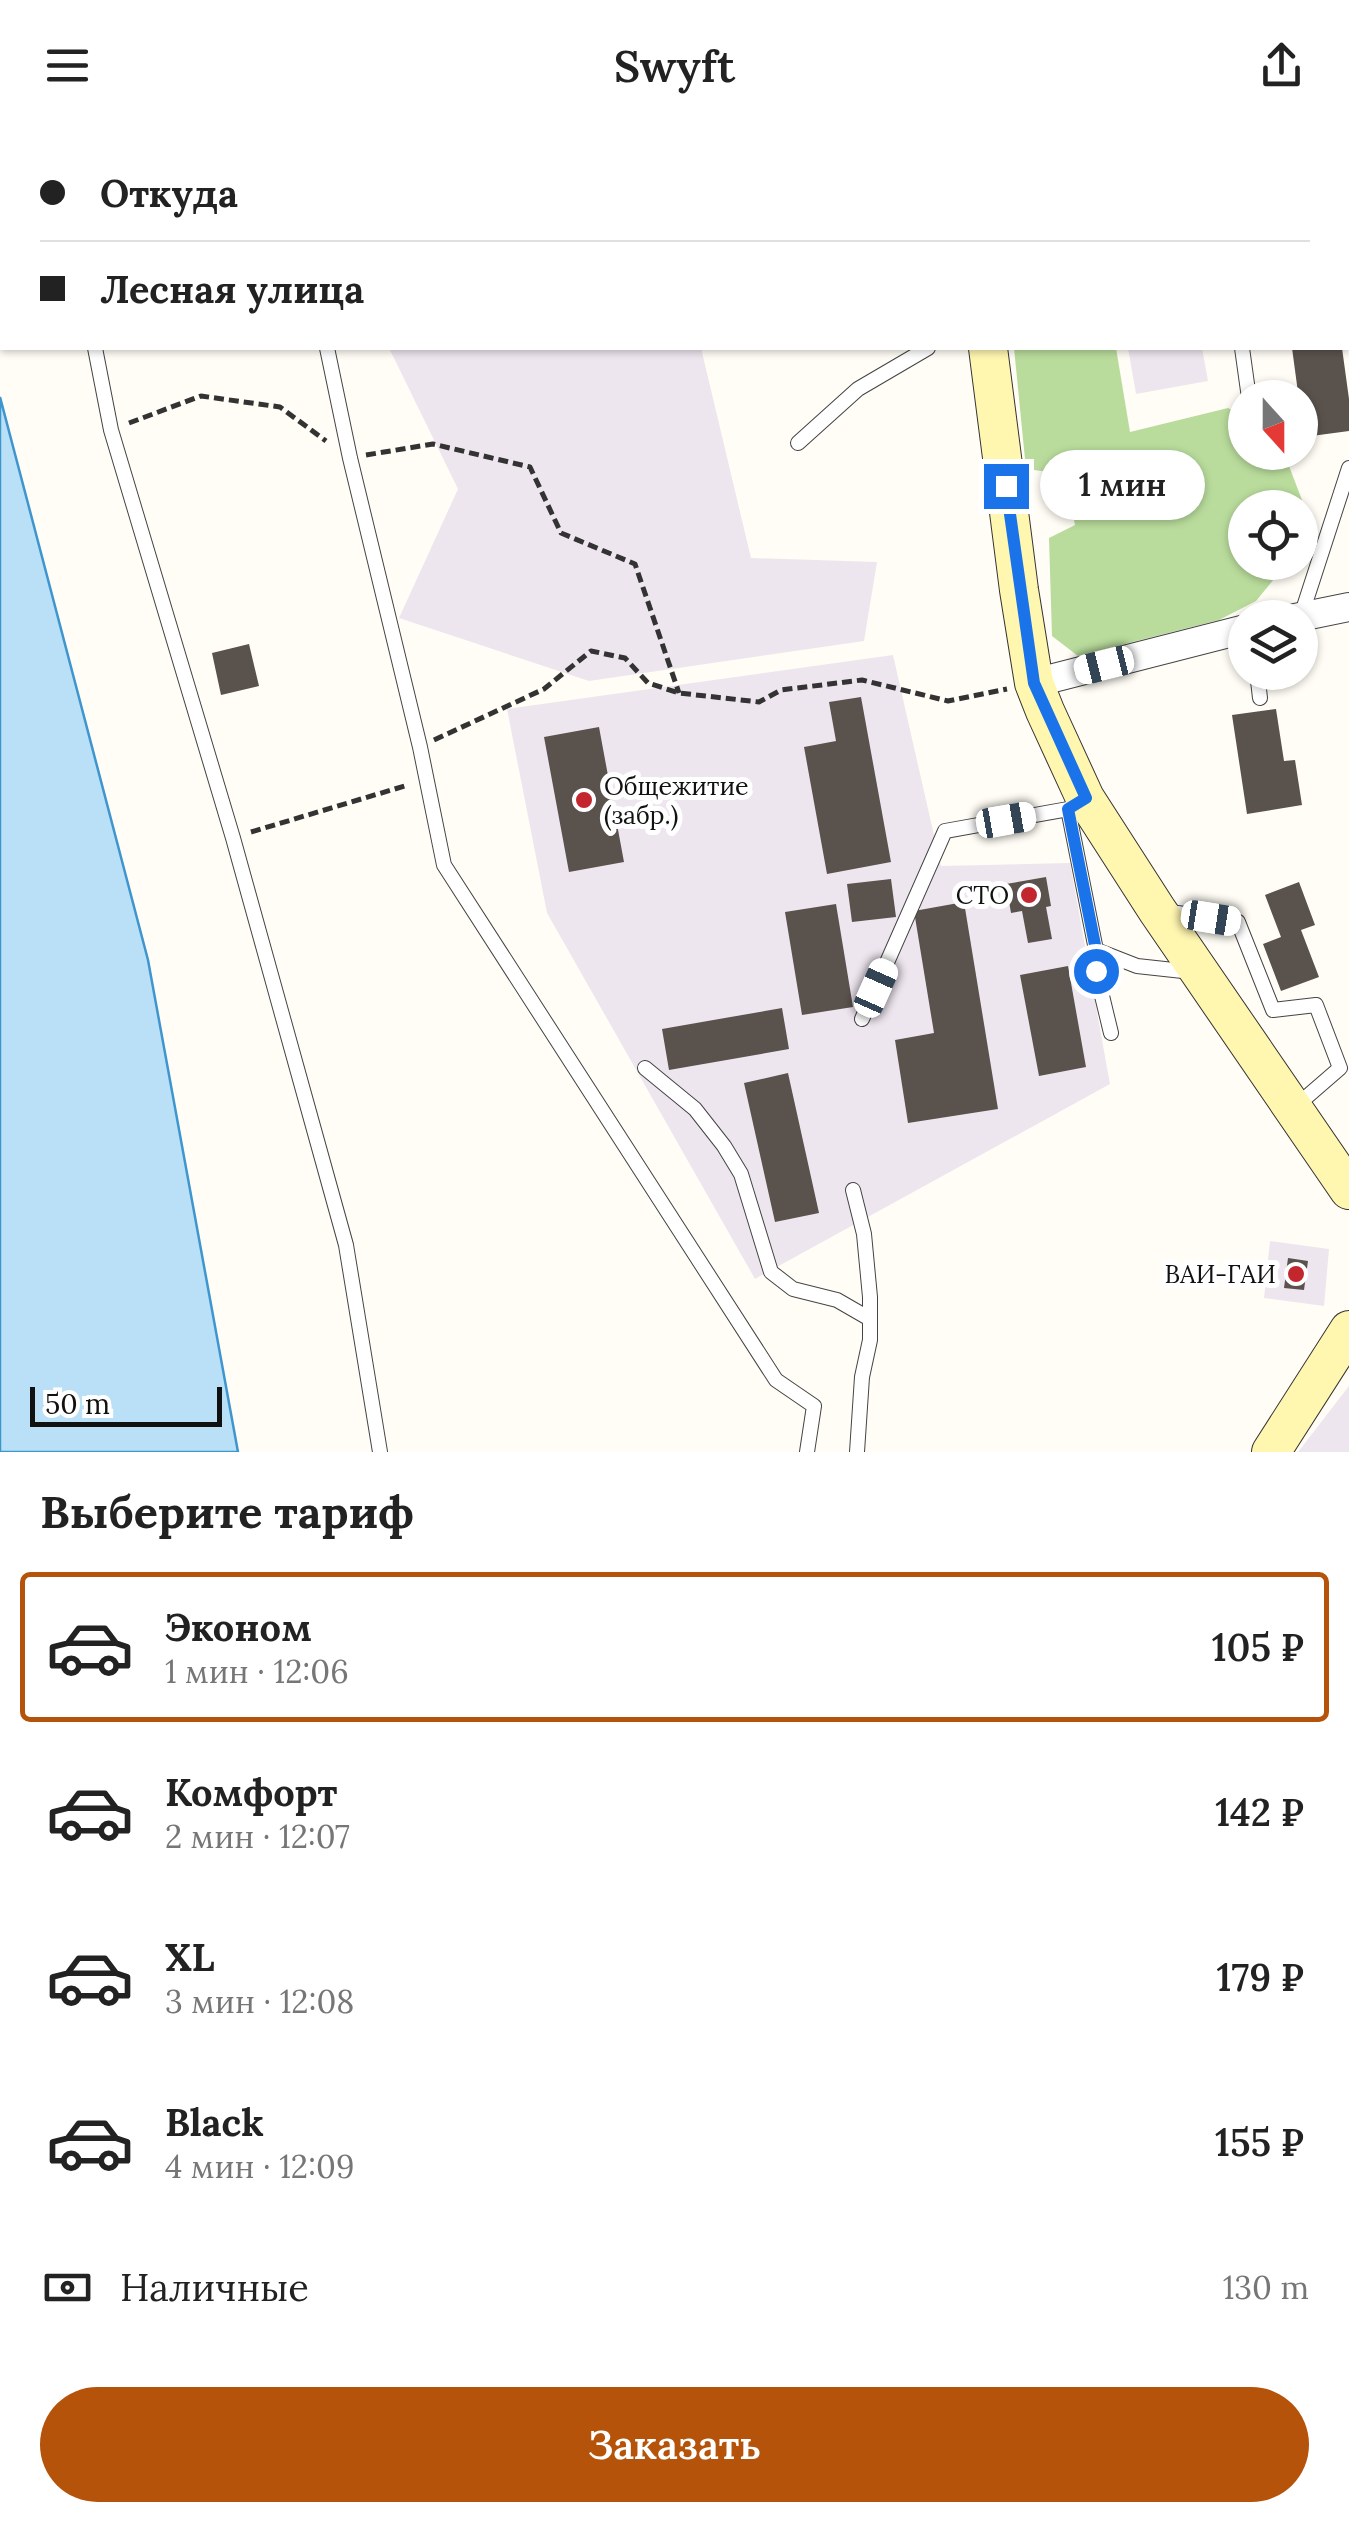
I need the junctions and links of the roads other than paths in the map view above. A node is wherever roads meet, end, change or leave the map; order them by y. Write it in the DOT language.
graph roads {
  1 [pos="95,350"];
  2 [pos="327,350"];
  3 [pos="925,350"];
  4 [pos="988,350"];
  5 [pos="1241,350"];
  6 [pos="1246,380"];
  7 [pos="798,443"];
  8 [pos="1349,468"];
  9 [pos="1304,600"];
  10 [pos="1349,607"];
  11 [pos="1318,613"];
  12 [pos="1228,633"];
  13 [pos="1034,683"];
  14 [pos="1259,690"];
  15 [pos="1260,698"];
  16 [pos="1077,804"];
  17 [pos="1157,910"];
  18 [pos="1096,950"];
  19 [pos="1200,973"];
  20 [pos="862,1019"];
  21 [pos="1111,1033"];
  22 [pos="645,1068"];
  23 [pos="1295,1108"];
  24 [pos="853,1190"];
  25 [pos="1349,1190"];
  26 [pos="870,1318"];
  27 [pos="1349,1330"];
  28 [pos="380,1452"];
  29 [pos="807,1452"];
  30 [pos="857,1452"];
  31 [pos="1271,1452"];
  1 -- 28 [label="lane"];
  2 -- 29 [label="lane"];
  3 -- 7 [label="lane"];
  4 -- 13 [label="main road"];
  5 -- 6 [label="lane"];
  8 -- 9 [label="lane"];
  10 -- 11 [label="street"];
  12 -- 13 [label="street"];
  13 -- 16 [label="main road"];
  14 -- 15 [label="lane"];
  16 -- 17 [label="main road"];
  16 -- 18 [label="lane"];
  16 -- 20 [label="lane"];
  17 -- 19 [label="main road"];
  17 -- 23 [label="lane"];
  18 -- 19 [label="lane"];
  18 -- 21 [label="lane"];
  19 -- 23 [label="main road"];
  22 -- 26 [label="lane"];
  23 -- 25 [label="main road"];
  24 -- 26 [label="lane"];
  26 -- 30 [label="lane"];
  27 -- 31 [label="main road"];
}
